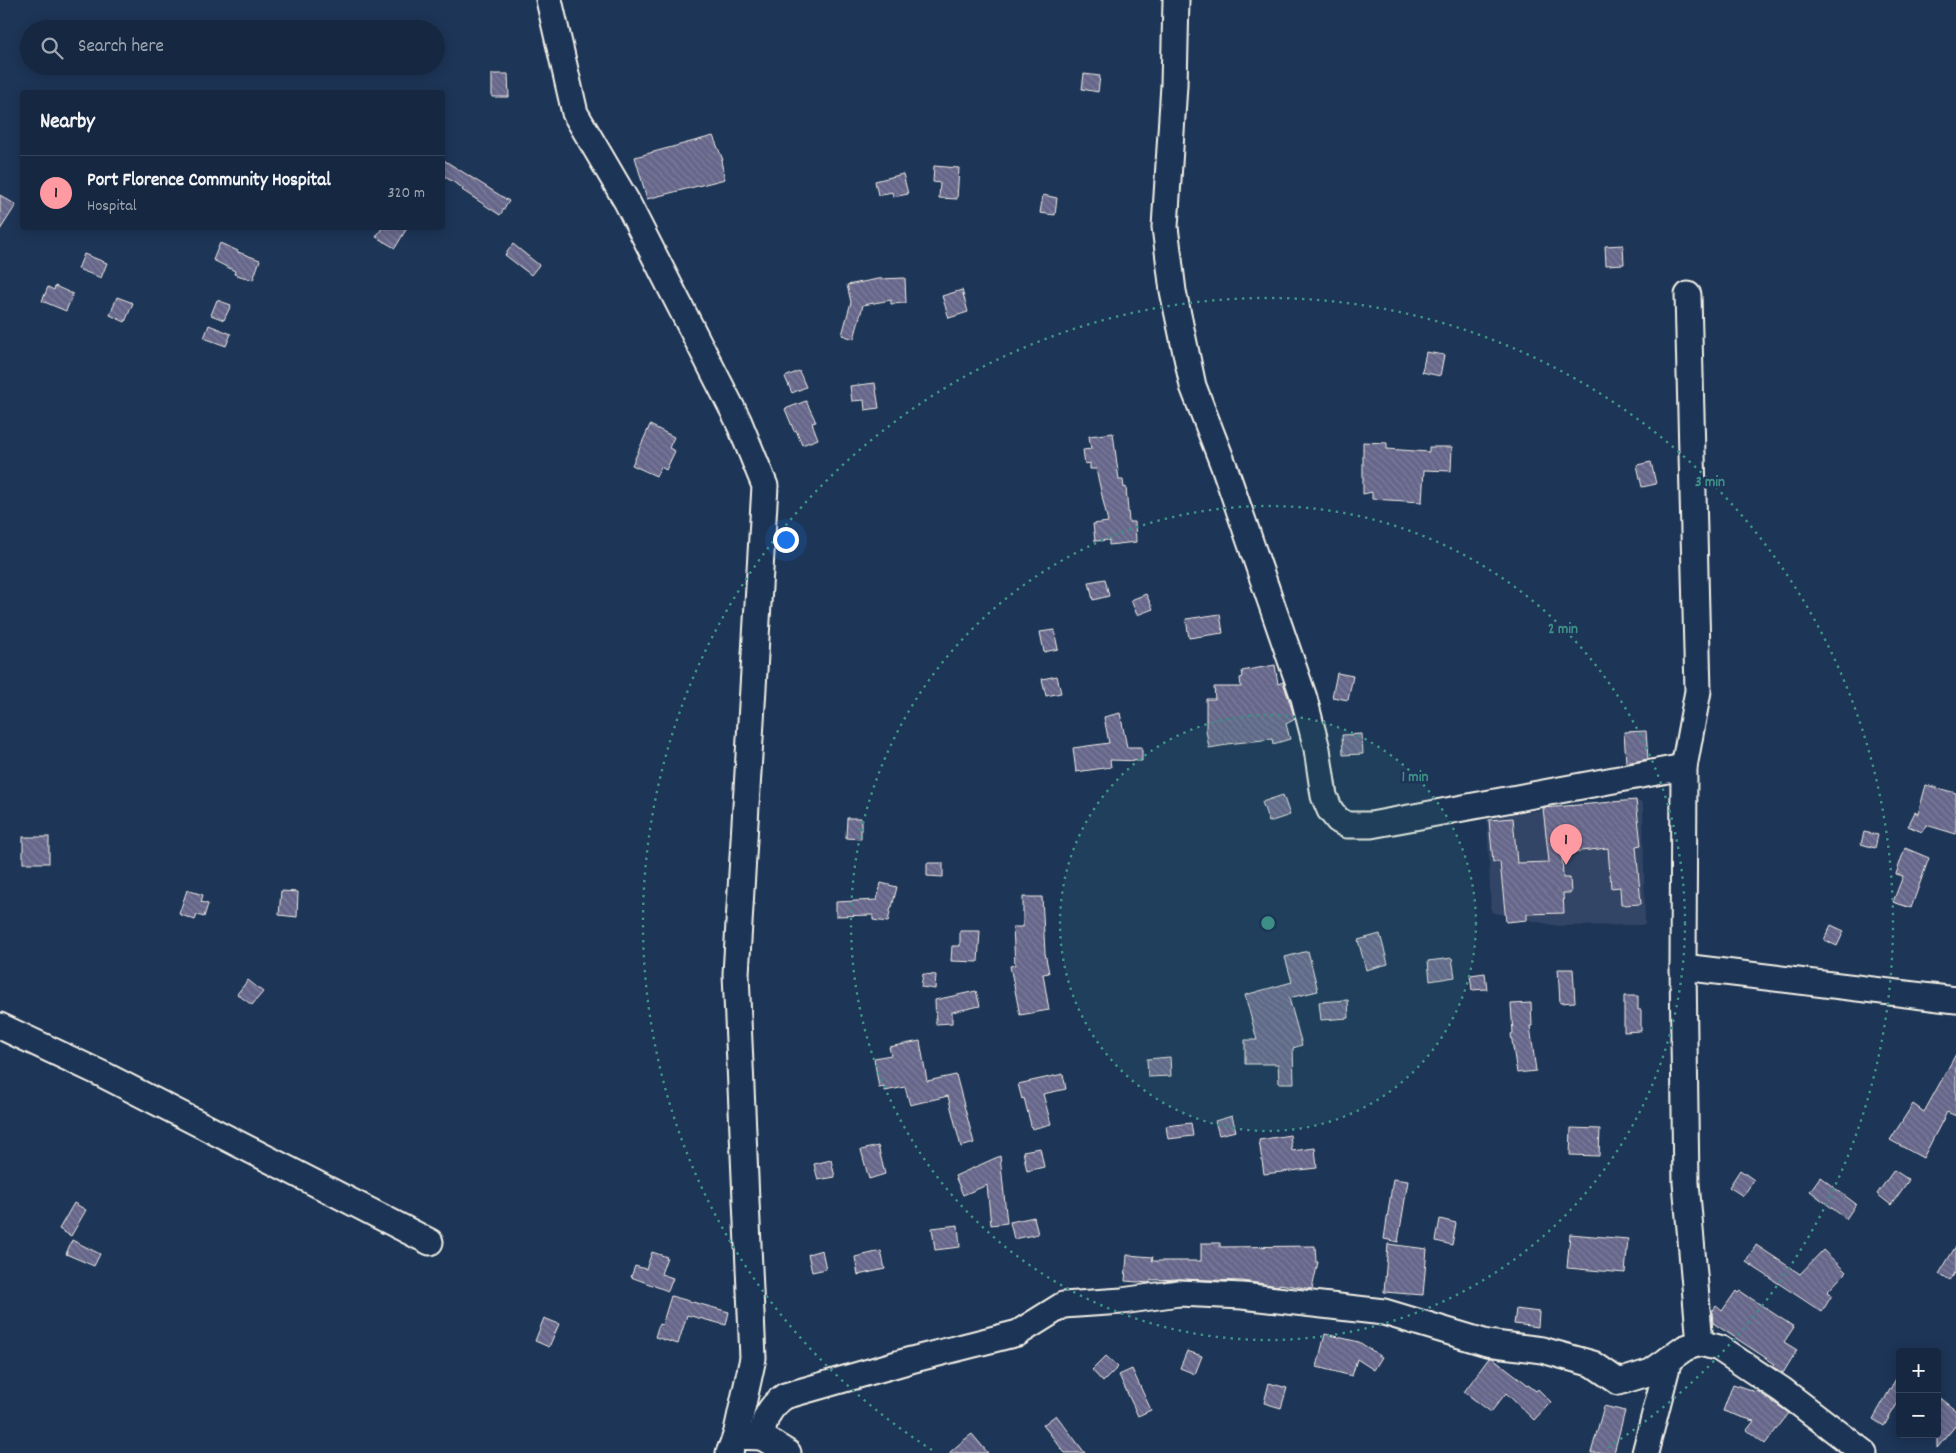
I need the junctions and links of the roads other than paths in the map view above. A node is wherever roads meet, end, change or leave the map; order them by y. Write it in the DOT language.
graph roads {
  1 [pos="549,0"];
  2 [pos="1176,0"];
  3 [pos="1688,295"];
  4 [pos="1684,767"];
  5 [pos="1683,966"];
  6 [pos="1956,1000"];
  7 [pos="0,1026"];
  8 [pos="430,1242"];
  9 [pos="1700,1343"];
  10 [pos="1669,1359"];
  11 [pos="762,1437"];
  12 [pos="733,1444"];
  13 [pos="788,1453"];
  14 [pos="1645,1453"];
  15 [pos="1864,1453"];
  1 -- 12 [label="street"];
  2 -- 4 [label="street"];
  3 -- 4 [label="street"];
  4 -- 5 [label="street"];
  5 -- 6 [label="street"];
  5 -- 9 [label="street"];
  7 -- 8 [label="street"];
  9 -- 10 [label="street"];
  9 -- 15 [label="street"];
  10 -- 11 [label="street"];
  10 -- 14 [label="street"];
  11 -- 12 [label="street"];
  11 -- 13 [label="street"];
}
